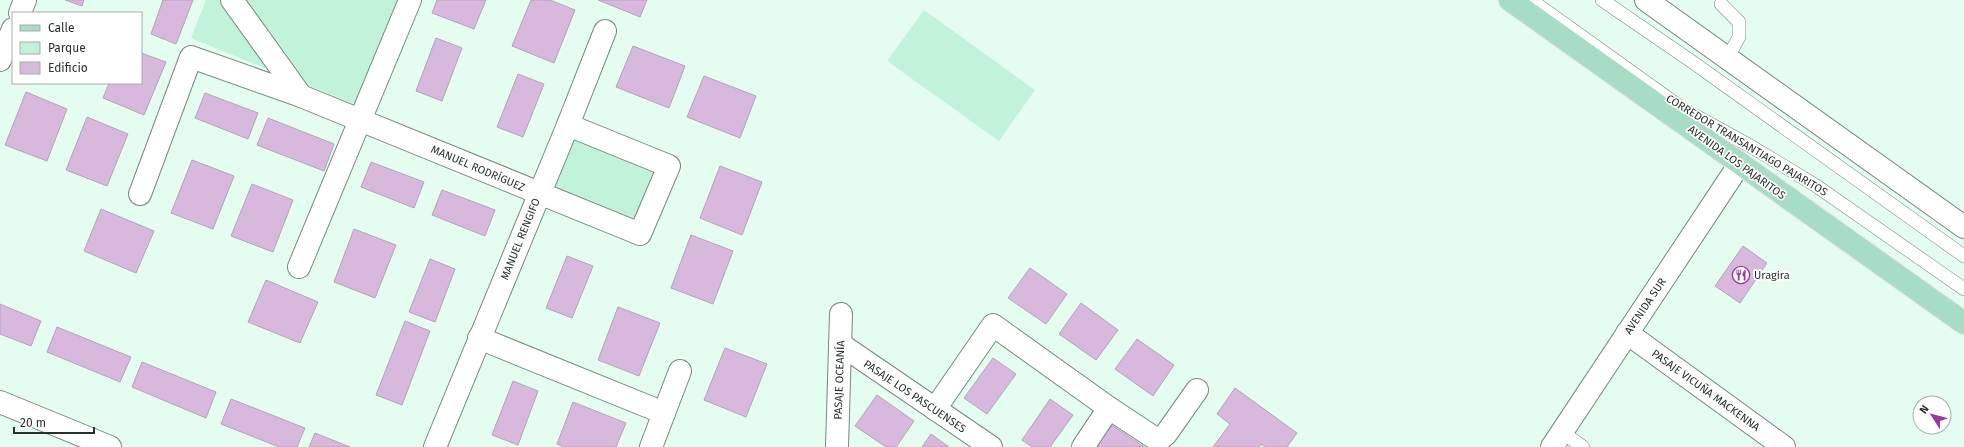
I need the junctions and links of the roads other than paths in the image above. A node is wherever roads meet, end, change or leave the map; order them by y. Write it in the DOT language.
graph roads {
  1 [pos="25,0"];
  2 [pos="232,0"];
  3 [pos="410,0"];
  4 [pos="1510,0"];
  5 [pos="1531,0"];
  6 [pos="1602,0"];
  7 [pos="1646,0"];
  8 [pos="1720,1"];
  9 [pos="20,12"];
  10 [pos="12,31"];
  11 [pos="605,31"];
  12 [pos="1727,59"];
  13 [pos="0,60"];
  14 [pos="301,96"];
  15 [pos="360,119"];
  16 [pos="568,124"];
  17 [pos="1739,165"];
  18 [pos="140,194"];
  19 [pos="538,194"];
  20 [pos="1964,227"];
  21 [pos="1964,256"];
  22 [pos="299,267"];
  23 [pos="1964,289"];
  24 [pos="841,314"];
  25 [pos="1964,323"];
  26 [pos="1627,333"];
  27 [pos="479,338"];
  28 [pos="840,344"];
  29 [pos="680,371"];
  30 [pos="1197,390"];
  31 [pos="0,402"];
  32 [pos="1109,408"];
  33 [pos="935,409"];
  34 [pos="664,413"];
  35 [pos="1557,439"];
  36 [pos="110,447"];
  37 [pos="435,447"];
  38 [pos="651,447"];
  39 [pos="837,447"];
  40 [pos="991,447"];
  41 [pos="1083,447"];
  42 [pos="1583,447"];
  43 [pos="1784,447"];
  1 -- 9 [label="street"];
  2 -- 14 [label="street"];
  3 -- 15 [label="street"];
  4 -- 17 [label="main road, AVENIDA LOS PAJARITOS"];
  5 -- 23 [label="lane, CORREDOR TRANSANTIAGO PAJARITOS"];
  6 -- 21 [label="lane"];
  7 -- 12 [label="street"];
  8 -- 12 [label="lane"];
  10 -- 13 [label="street"];
  11 -- 16 [label="street, MANUEL RENGIFO"];
  12 -- 20 [label="street"];
  14 -- 15 [label="street, MANUEL RODRÍGUEZ"];
  14 -- 18 [label="street, MANUEL RODRÍGUEZ"];
  15 -- 19 [label="street, MANUEL RODRÍGUEZ"];
  15 -- 22 [label="street"];
  16 -- 19 [label="street, MANUEL RENGIFO"];
  16 -- 19 [label="street, MANUEL RODRÍGUEZ"];
  17 -- 25 [label="main road, AVENIDA LOS PAJARITOS"];
  17 -- 26 [label="street, AVENIDA SUR"];
  19 -- 27 [label="street, MANUEL RENGIFO"];
  24 -- 28 [label="street, PASAJE OCEANÍA"];
  26 -- 35 [label="street, AVENIDA SUR"];
  26 -- 43 [label="street, PASAJE VICUÑA MACKENNA"];
  27 -- 34 [label="street"];
  27 -- 37 [label="street, MANUEL RENGIFO"];
  28 -- 33 [label="street, PASAJE LOS PASCUENSES"];
  28 -- 39 [label="street, PASAJE OCEANÍA"];
  29 -- 34 [label="street"];
  30 -- 32 [label="street"];
  31 -- 36 [label="street"];
  32 -- 33 [label="street"];
  32 -- 41 [label="street"];
  33 -- 40 [label="street, PASAJE LOS PASCUENSES"];
  34 -- 38 [label="street"];
  35 -- 42 [label="lane"];
}
